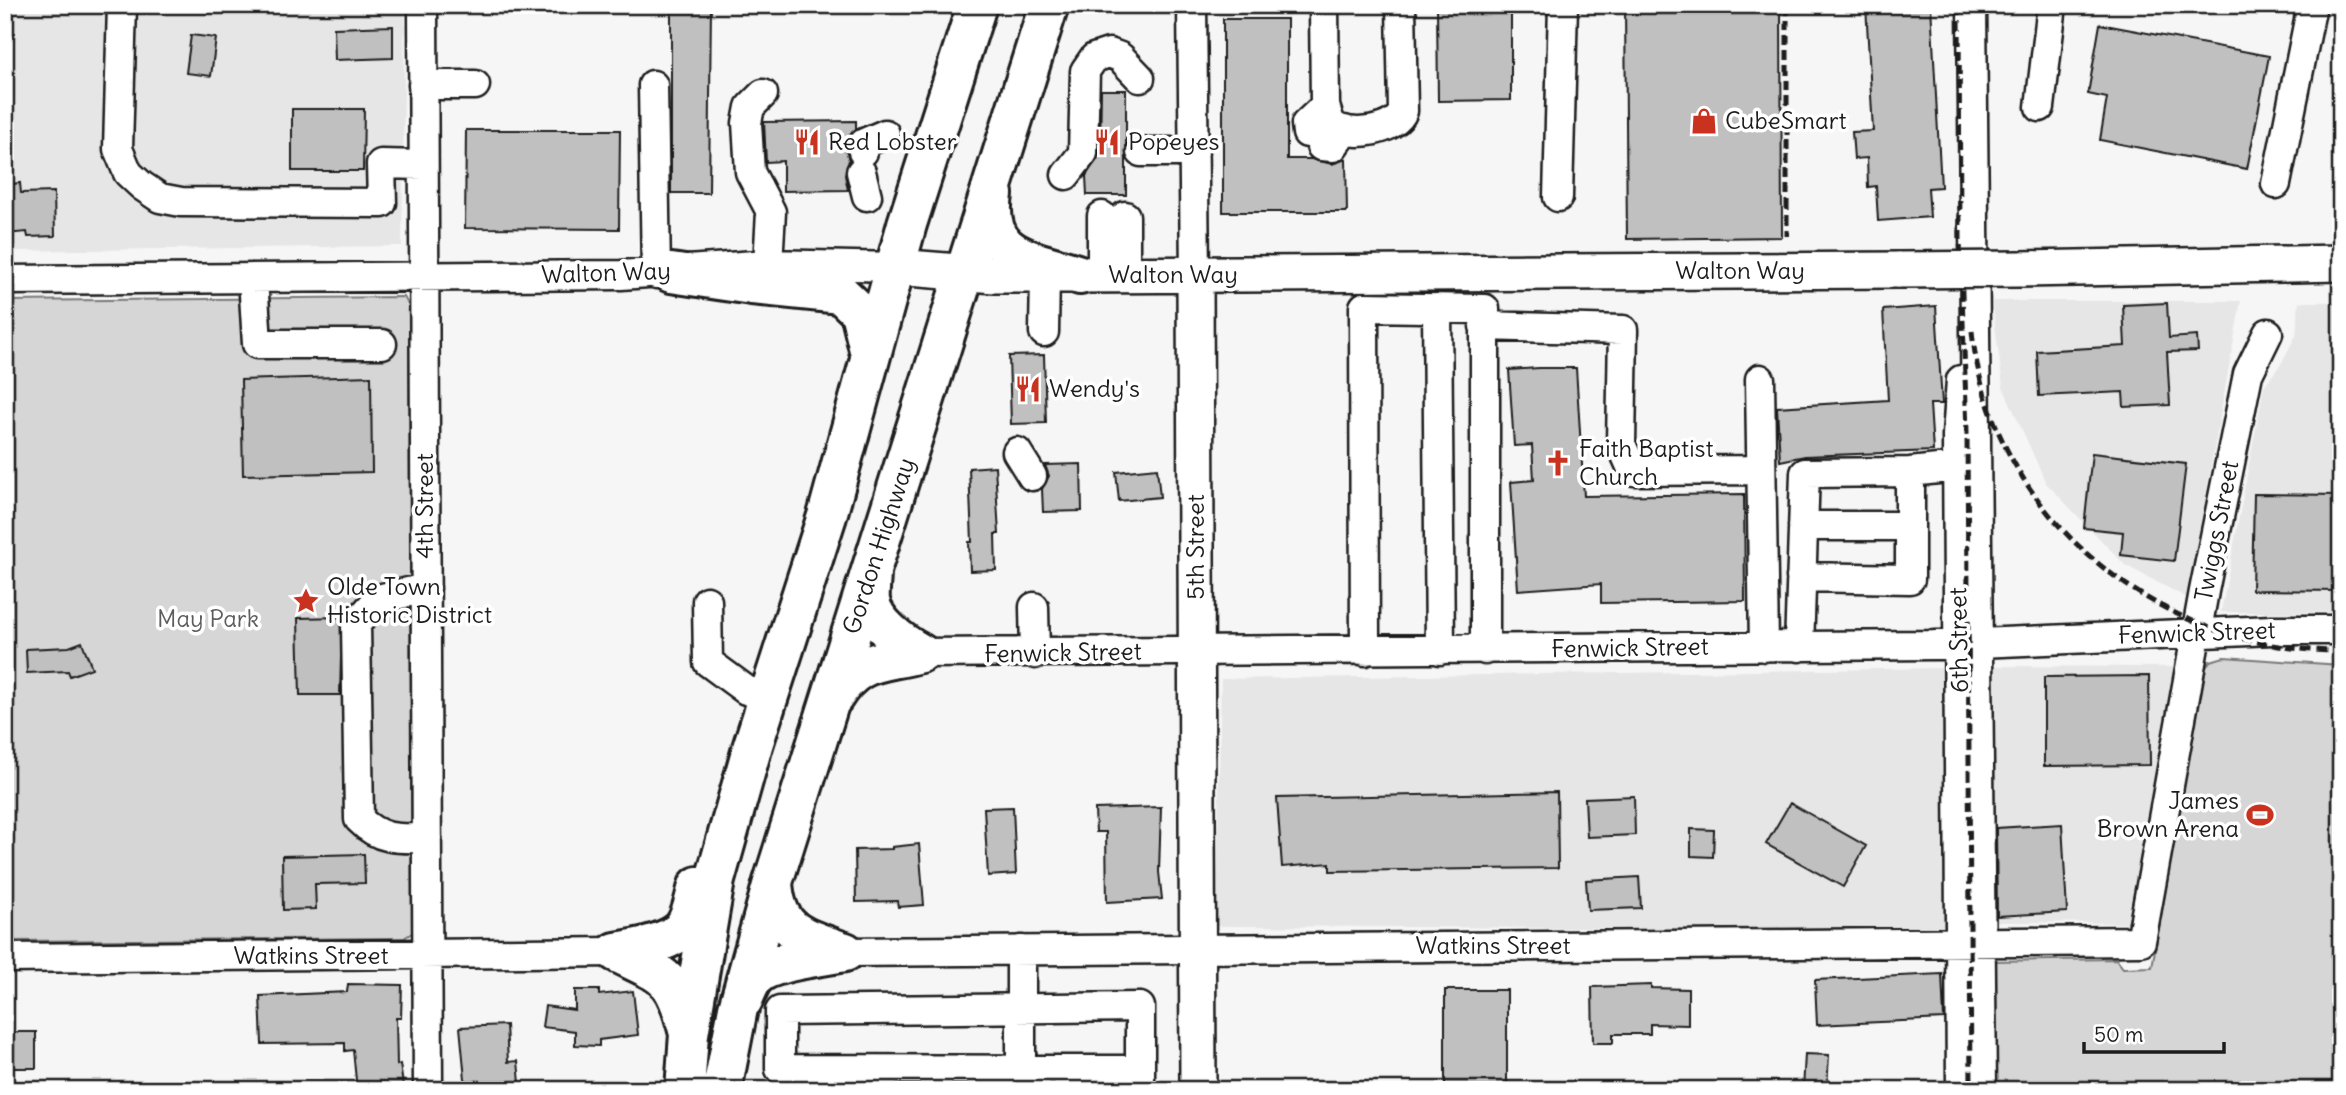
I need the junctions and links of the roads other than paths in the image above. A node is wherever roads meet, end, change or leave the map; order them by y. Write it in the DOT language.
graph roads {
  1 [pos="122,5"];
  2 [pos="423,5"];
  3 [pos="977,5"];
  4 [pos="1049,5"];
  5 [pos="1192,5"];
  6 [pos="1324,5"];
  7 [pos="1401,5"];
  8 [pos="1563,5"];
  9 [pos="1972,5"];
  10 [pos="2052,5"];
  11 [pos="2312,5"];
  12 [pos="1140,78"];
  13 [pos="423,85"];
  14 [pos="475,85"];
  15 [pos="653,85"];
  16 [pos="763,94"];
  17 [pos="1325,106"];
  18 [pos="2039,107"];
  19 [pos="1345,130"];
  20 [pos="885,134"];
  21 [pos="1141,152"];
  22 [pos="1194,152"];
  23 [pos="423,165"];
  24 [pos="864,173"];
  25 [pos="1066,175"];
  26 [pos="995,180"];
  27 [pos="2276,184"];
  28 [pos="1975,192"];
  29 [pos="1558,197"];
  30 [pos="1114,216"];
  31 [pos="2341,263"];
  32 [pos="768,264"];
  33 [pos="895,267"];
  34 [pos="965,272"];
  35 [pos="663,273"];
  36 [pos="1088,275"];
  37 [pos="1195,275"];
  38 [pos="423,276"];
  39 [pos="253,278"];
  40 [pos="5,280"];
  41 [pos="1437,308"];
  42 [pos="1484,326"];
  43 [pos="1044,332"];
  44 [pos="2268,333"];
  45 [pos="382,344"];
  46 [pos="870,354"];
  47 [pos="1760,379"];
  48 [pos="1957,467"];
  49 [pos="1760,470"];
  50 [pos="1910,472"];
  51 [pos="1803,526"];
  52 [pos="1910,526"];
  53 [pos="871,569"];
  54 [pos="1801,577"];
  55 [pos="426,588"];
  56 [pos="708,601"];
  57 [pos="1034,607"];
  58 [pos="2341,630"];
  59 [pos="2197,633"];
  60 [pos="1969,643"];
  61 [pos="1763,647"];
  62 [pos="1799,647"];
  63 [pos="1440,650"];
  64 [pos="1485,650"];
  65 [pos="1365,651"];
  66 [pos="1197,652"];
  67 [pos="920,653"];
  68 [pos="1035,654"];
  69 [pos="768,698"];
  70 [pos="829,704"];
  71 [pos="753,745"];
  72 [pos="427,838"];
  73 [pos="773,882"];
  74 [pos="2141,941"];
  75 [pos="1970,942"];
  76 [pos="1198,948"];
  77 [pos="1021,950"];
  78 [pos="845,951"];
  79 [pos="616,953"];
  80 [pos="428,955"];
  81 [pos="5,958"];
  82 [pos="738,1008"];
  83 [pos="1021,1008"];
  84 [pos="689,1034"];
  85 [pos="1021,1079"];
  86 [pos="1140,1080"];
  87 [pos="428,1090"];
  88 [pos="685,1090"];
  89 [pos="722,1090"];
  90 [pos="1198,1090"];
  91 [pos="1961,1090"];
  92 [pos="1982,1090"];
  1 -- 23 [label="street"];
  2 -- 13 [label="street, 4th Street"];
  3 -- 33 [label="highway"];
  4 -- 26 [label="highway, Gordon Highway"];
  5 -- 22 [label="street, 5th Street"];
  6 -- 17 [label="street"];
  7 -- 19 [label="street"];
  8 -- 29 [label="street"];
  9 -- 28 [label="street, 6th Street"];
  10 -- 18 [label="street"];
  11 -- 27 [label="street"];
  12 -- 25 [label="street"];
  13 -- 14 [label="street"];
  13 -- 23 [label="street, 4th Street"];
  15 -- 35 [label="street"];
  16 -- 32 [label="street"];
  17 -- 19 [label="street"];
  17 -- 19 [label="street"];
  20 -- 24 [label="street"];
  21 -- 22 [label="street"];
  22 -- 37 [label="street, 5th Street"];
  23 -- 38 [label="street, 4th Street"];
  26 -- 34 [label="highway, Gordon Highway"];
  26 -- 36 [label="highway"];
  28 -- 48 [label="street, 6th Street"];
  28 -- 60 [label="street, 6th Street"];
  30 -- 36 [label="street"];
  31 -- 37 [label="main road, Walton Way, bridge"];
  32 -- 33 [label="street, Walton Way"];
  32 -- 35 [label="street, Walton Way"];
  33 -- 34 [label="main road, Walton Way"];
  33 -- 46 [label="highway"];
  34 -- 36 [label="main road, Walton Way"];
  34 -- 53 [label="highway, Gordon Highway"];
  35 -- 38 [label="street, Walton Way"];
  35 -- 46 [label="highway"];
  36 -- 37 [label="main road, Walton Way"];
  36 -- 43 [label="street"];
  37 -- 66 [label="main road, 5th Street"];
  38 -- 39 [label="street, Walton Way"];
  38 -- 55 [label="street, 4th Street"];
  39 -- 40 [label="street, Walton Way"];
  39 -- 45 [label="street"];
  41 -- 42 [label="street"];
  41 -- 63 [label="street"];
  41 -- 65 [label="street"];
  42 -- 49 [label="street"];
  42 -- 64 [label="street"];
  44 -- 59 [label="street, Twiggs Street"];
  46 -- 69 [label="highway"];
  47 -- 49 [label="street"];
  48 -- 50 [label="street"];
  48 -- 60 [label="street, 6th Street"];
  49 -- 61 [label="street"];
  50 -- 51 [label="street"];
  50 -- 52 [label="street"];
  51 -- 52 [label="street"];
  51 -- 54 [label="street"];
  52 -- 54 [label="street"];
  53 -- 67 [label="highway"];
  53 -- 70 [label="highway, Gordon Highway"];
  54 -- 62 [label="street"];
  55 -- 72 [label="street, 4th Street"];
  55 -- 72 [label="street"];
  56 -- 69 [label="street"];
  57 -- 68 [label="street"];
  58 -- 59 [label="street, Fenwick Street"];
  59 -- 60 [label="street, Fenwick Street"];
  59 -- 74 [label="street, Twiggs Street"];
  60 -- 62 [label="street, Fenwick Street"];
  60 -- 75 [label="street, 6th Street"];
  61 -- 62 [label="street, Fenwick Street"];
  61 -- 64 [label="street, Fenwick Street"];
  63 -- 64 [label="street, Fenwick Street"];
  63 -- 65 [label="street, Fenwick Street"];
  65 -- 66 [label="street, Fenwick Street"];
  66 -- 68 [label="street, Fenwick Street"];
  66 -- 76 [label="main road, 5th Street"];
  67 -- 68 [label="street, Fenwick Street"];
  67 -- 70 [label="highway"];
  69 -- 71 [label="highway"];
  70 -- 73 [label="highway, Gordon Highway"];
  71 -- 79 [label="highway"];
  71 -- 84 [label="highway"];
  72 -- 80 [label="street, 4th Street"];
  73 -- 78 [label="highway"];
  73 -- 82 [label="highway, Gordon Highway"];
  74 -- 75 [label="street, Watkins Street"];
  75 -- 76 [label="street, Watkins Street"];
  75 -- 91 [label="street, 6th Street"];
  75 -- 92 [label="street, 6th Street"];
  76 -- 77 [label="street, Watkins Street"];
  76 -- 90 [label="main road, 5th Street"];
  77 -- 78 [label="street, Watkins Street"];
  77 -- 83 [label="street"];
  78 -- 82 [label="highway"];
  79 -- 80 [label="street, Watkins Street"];
  79 -- 84 [label="highway"];
  80 -- 81 [label="street, Watkins Street"];
  80 -- 87 [label="street, 4th Street"];
  82 -- 89 [label="highway, Gordon Highway"];
  83 -- 85 [label="street"];
  83 -- 85 [label="street"];
  83 -- 86 [label="street"];
  84 -- 88 [label="highway"];
  85 -- 86 [label="street"];
}
